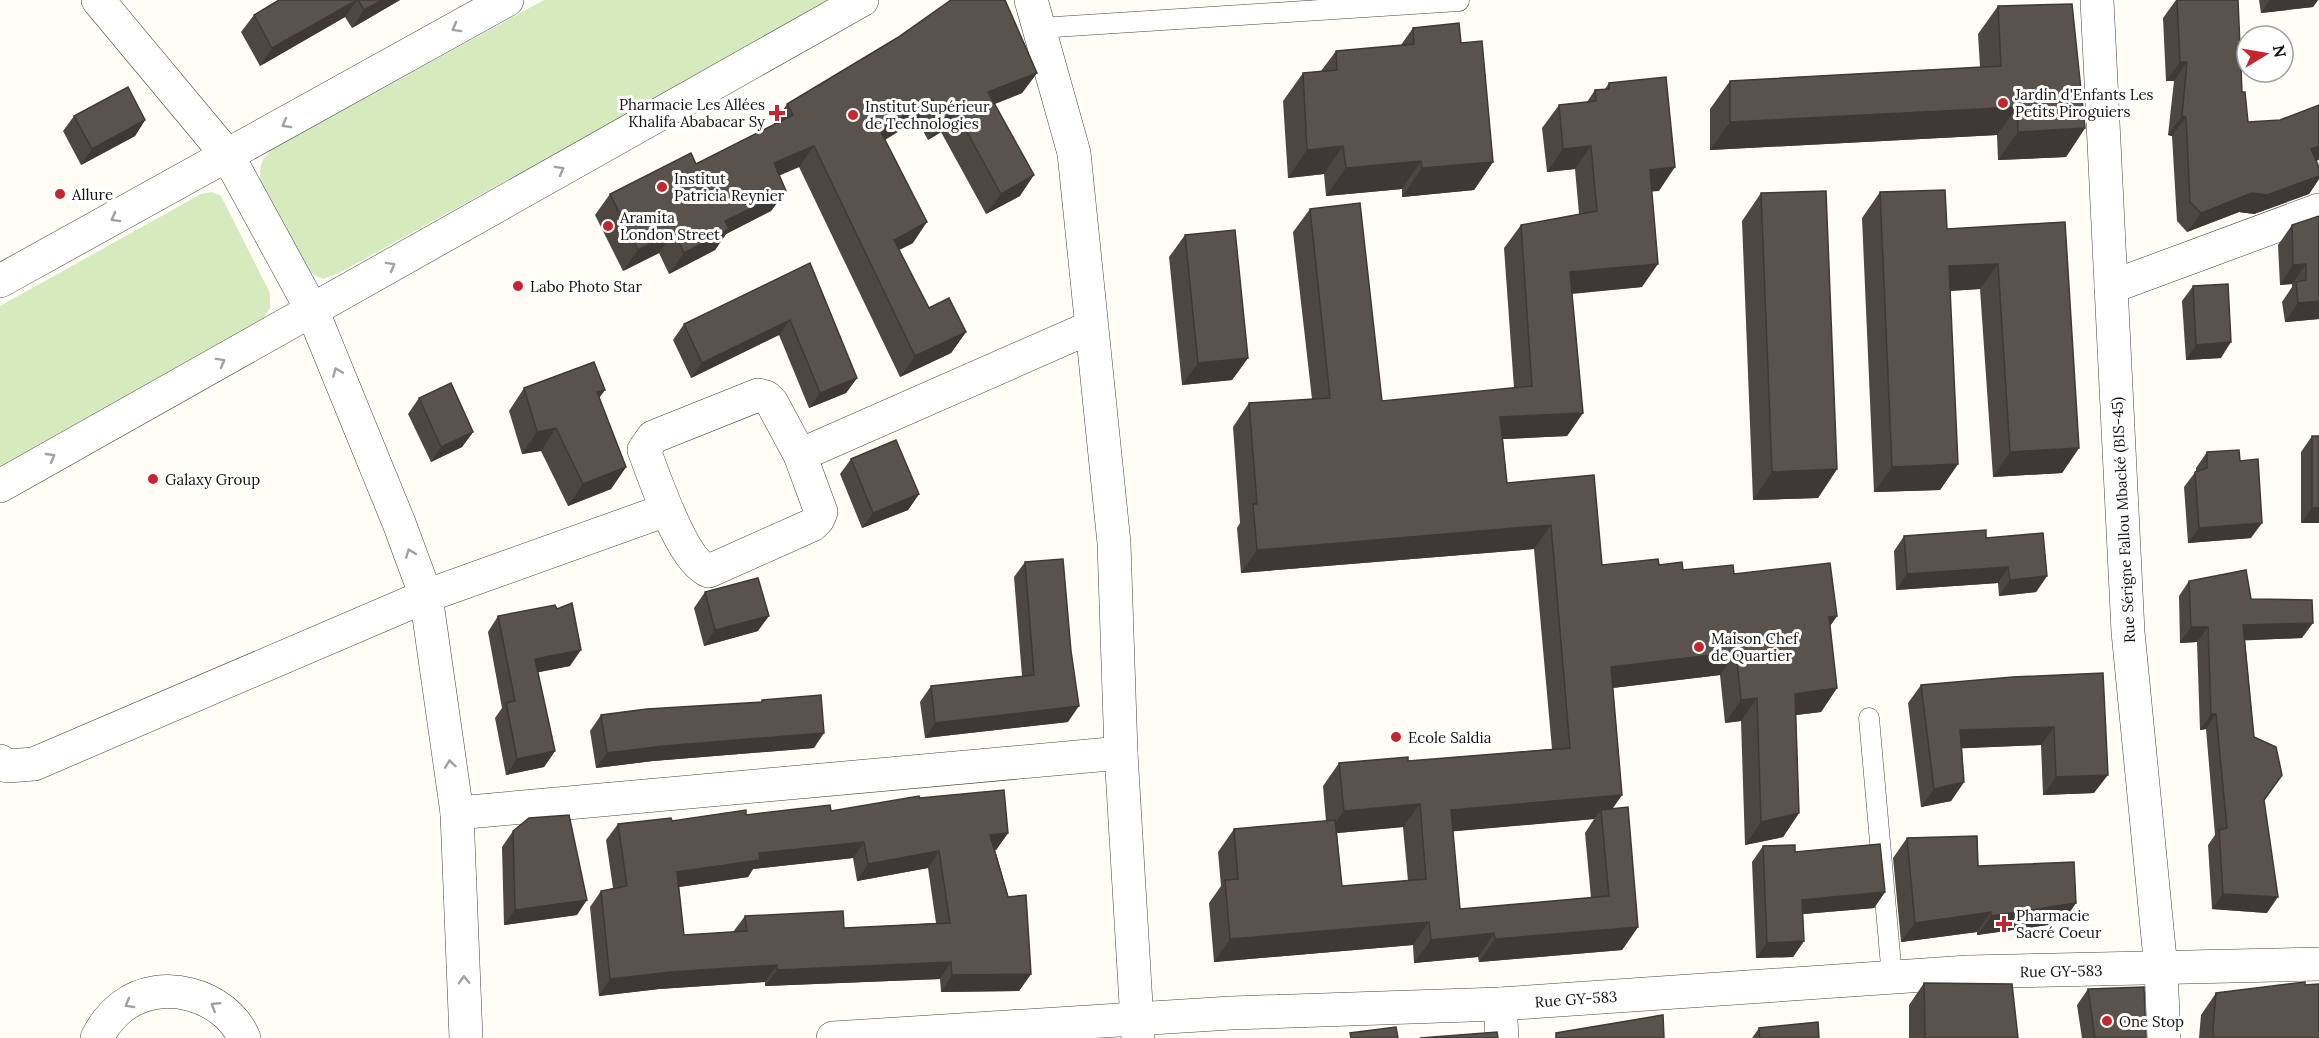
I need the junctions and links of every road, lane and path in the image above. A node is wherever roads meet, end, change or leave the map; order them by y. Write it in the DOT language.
graph roads {
  1 [pos="98,0"];
  2 [pos="507,0"];
  3 [pos="862,0"];
  4 [pos="1459,1"];
  5 [pos="2100,1"];
  6 [pos="1035,14"];
  7 [pos="228,156"];
  8 [pos="2319,210"];
  9 [pos="0,281"];
  10 [pos="2111,287"];
  11 [pos="312,310"];
  12 [pos="1091,327"];
  13 [pos="800,455"];
  14 [pos="0,486"];
  15 [pos="666,510"];
  16 [pos="426,596"];
  17 [pos="1869,718"];
  18 [pos="1121,753"];
  19 [pos="0,760"];
  20 [pos="457,813"];
  21 [pos="2319,964"];
  22 [pos="2161,969"];
  23 [pos="1892,977"];
  24 [pos="1500,1004"];
  25 [pos="1233,1026"];
  26 [pos="1137,1028"];
  27 [pos="97,1038"];
  28 [pos="244,1038"];
  29 [pos="466,1038"];
  30 [pos="833,1038"];
  31 [pos="1502,1038"];
  32 [pos="2164,1038"];
  1 -- 7 [label="street"];
  2 -- 7 [label="street, one-way"];
  11 -- 3 [label="street, one-way"];
  4 -- 6 [label="lane"];
  5 -- 10 [label="street, Rue Sérigne Fallou Mbacké (BIS-45)"];
  6 -- 12 [label="street"];
  7 -- 9 [label="street, one-way"];
  7 -- 11 [label="street"];
  8 -- 10 [label="street"];
  10 -- 22 [label="street, Rue Sérigne Fallou Mbacké (BIS-45)"];
  14 -- 11 [label="street, one-way"];
  16 -- 11 [label="street, one-way"];
  12 -- 13 [label="street"];
  12 -- 18 [label="street"];
  13 -- 15 [label="street"];
  13 -- 15 [label="street"];
  15 -- 16 [label="street"];
  16 -- 19 [label="street"];
  20 -- 16 [label="street, one-way"];
  17 -- 23 [label="lane"];
  18 -- 20 [label="street"];
  18 -- 26 [label="street"];
  29 -- 20 [label="street, one-way"];
  21 -- 22 [label="street, Rue GY-583"];
  22 -- 23 [label="street, Rue GY-583"];
  22 -- 32 [label="street, Rue Sérigne Fallou Mbacké (BIS-45)"];
  23 -- 24 [label="street, Rue GY-583"];
  24 -- 25 [label="street, Rue GY-583"];
  24 -- 31 [label="street"];
  25 -- 26 [label="street, Rue GY-583"];
  26 -- 30 [label="street, Rue GY-583"];
  28 -- 27 [label="street, one-way"];
}
